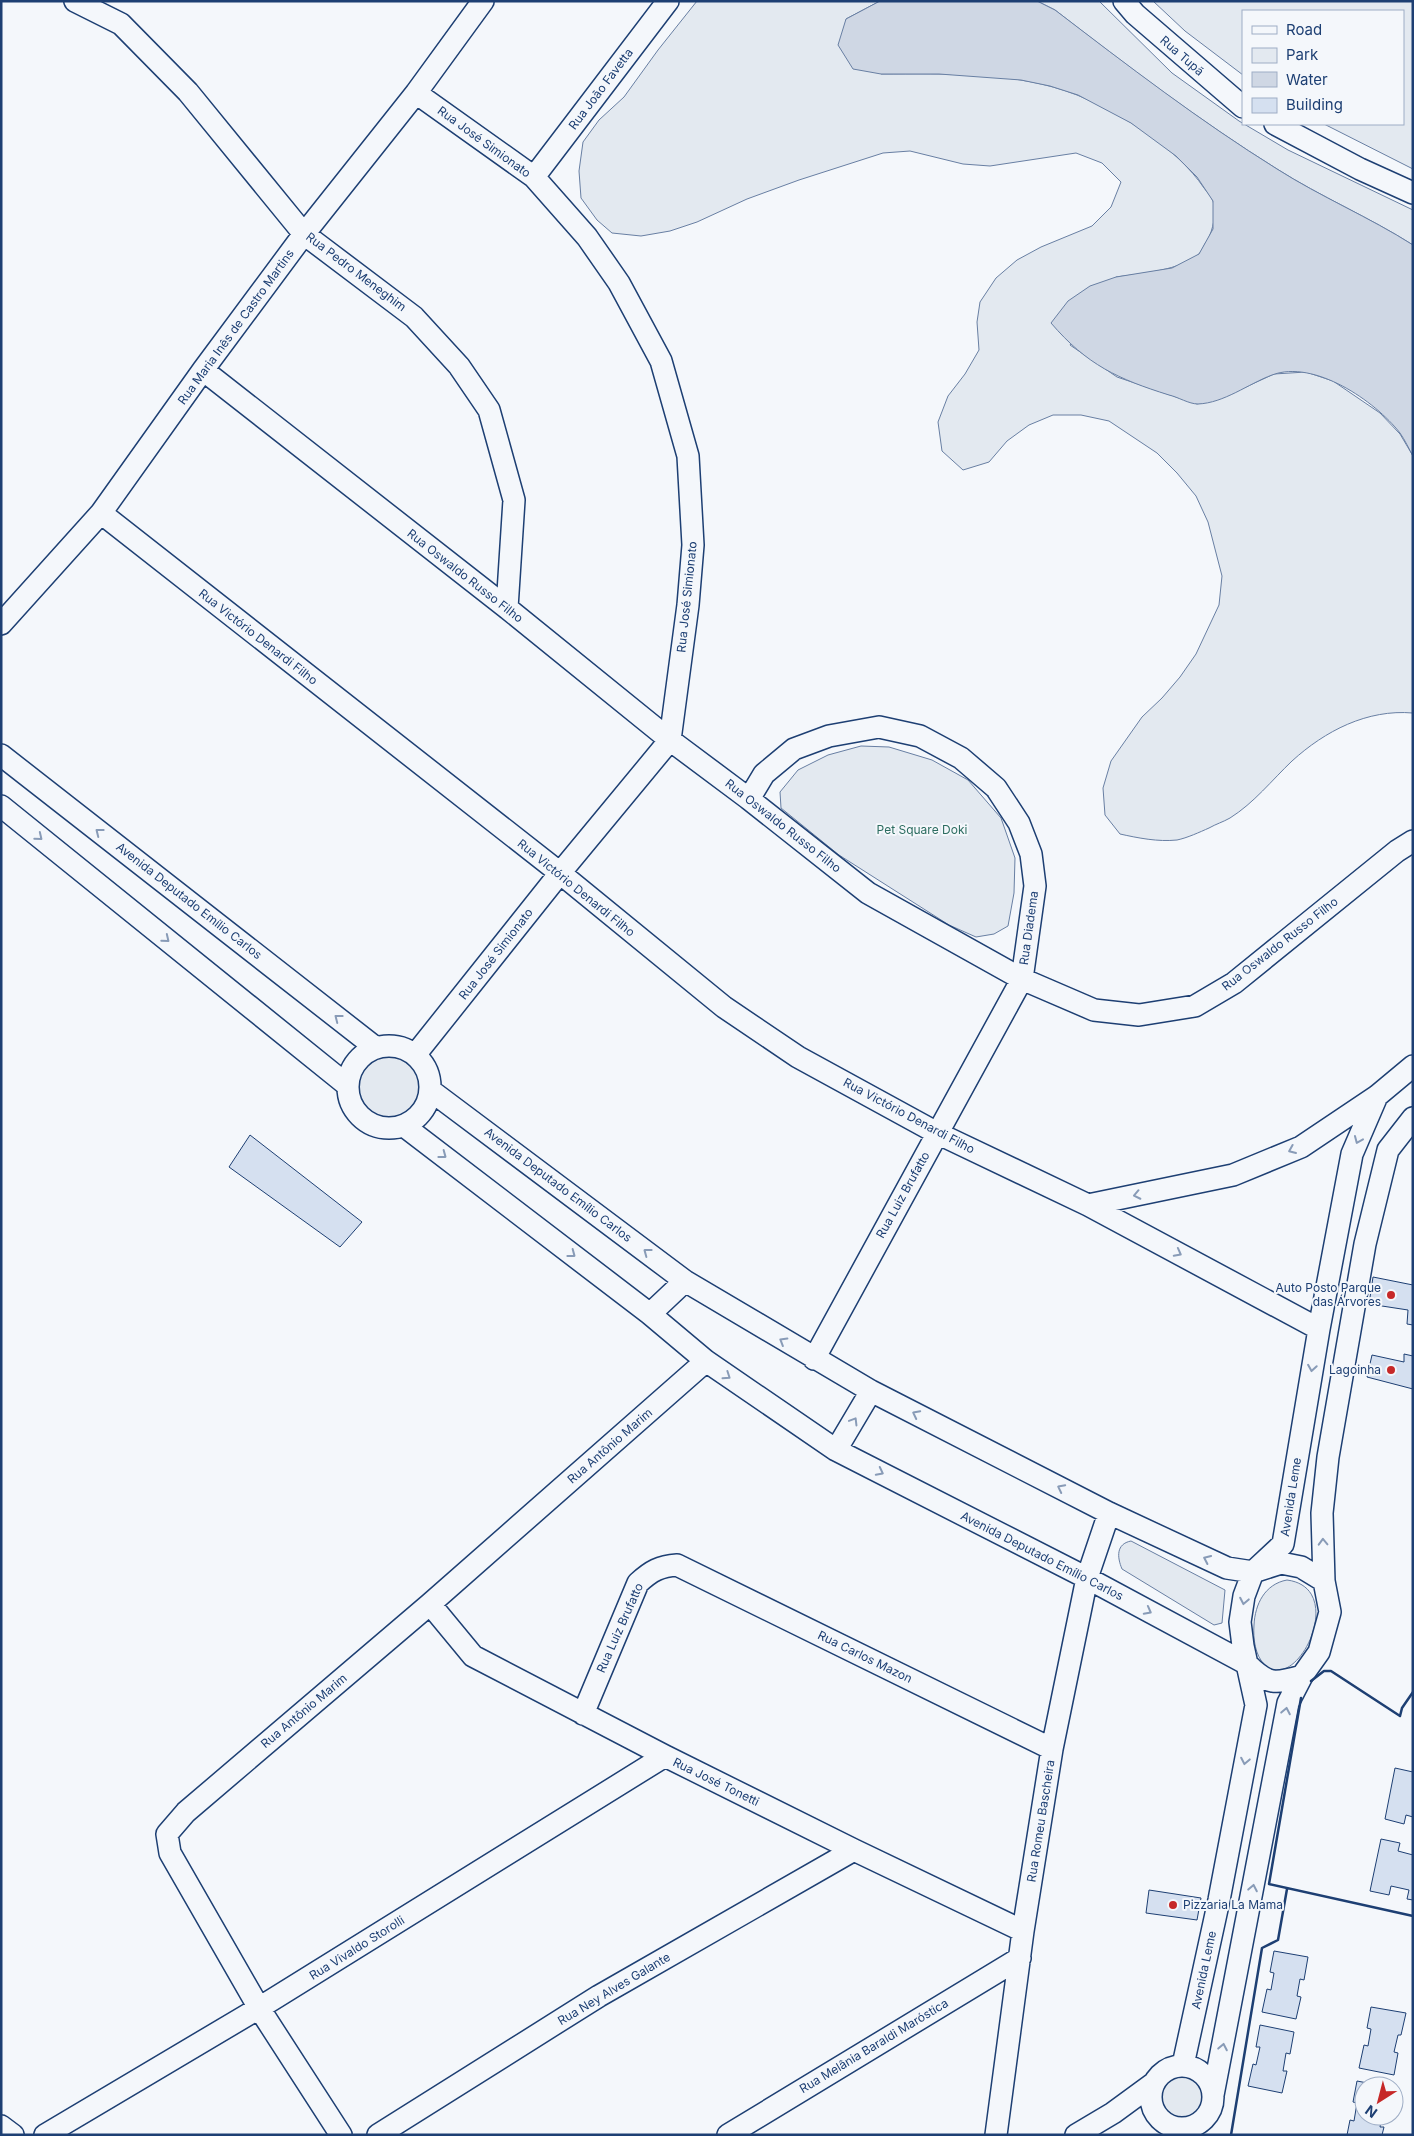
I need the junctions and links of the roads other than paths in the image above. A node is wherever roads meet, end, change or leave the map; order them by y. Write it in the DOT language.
graph roads {
  1 [pos="74,1"];
  2 [pos="483,1"];
  3 [pos="668,1"];
  4 [pos="1124,1"];
  5 [pos="416,93"];
  6 [pos="1242,106"];
  7 [pos="1276,125"];
  8 [pos="534,177"];
  9 [pos="1413,193"];
  10 [pos="304,234"];
  11 [pos="203,370"];
  12 [pos="101,513"];
  13 [pos="507,608"];
  14 [pos="1,624"];
  15 [pos="670,740"];
  16 [pos="1,755"];
  17 [pos="748,799"];
  18 [pos="1,806"];
  19 [pos="1413,841"];
  20 [pos="560,873"];
  21 [pos="1022,979"];
  22 [pos="376,1048"];
  23 [pos="415,1055"];
  24 [pos="1413,1066"];
  25 [pos="347,1085"];
  26 [pos="430,1090"];
  27 [pos="1377,1096"];
  28 [pos="1413,1118"];
  29 [pos="404,1126"];
  30 [pos="937,1133"];
  31 [pos="1088,1205"];
  32 [pos="685,1281"];
  33 [pos="650,1314"];
  34 [pos="1319,1329"];
  35 [pos="814,1359"];
  36 [pos="706,1361"];
  37 [pos="871,1392"];
  38 [pos="836,1450"];
  39 [pos="1109,1513"];
  40 [pos="677,1565"];
  41 [pos="1253,1572"];
  42 [pos="1087,1578"];
  43 [pos="1324,1581"];
  44 [pos="430,1604"];
  45 [pos="1247,1664"];
  46 [pos="1302,1676"];
  47 [pos="582,1714"];
  48 [pos="1052,1749"];
  49 [pos="666,1756"];
  50 [pos="854,1850"];
  51 [pos="1023,1931"];
  52 [pos="1020,1958"];
  53 [pos="259,2008"];
  54 [pos="1183,2066"];
  55 [pos="1154,2083"];
  56 [pos="1213,2095"];
  57 [pos="1113,2113"];
  58 [pos="1156,2113"];
  59 [pos="1,2126"];
  60 [pos="1208,2127"];
  61 [pos="1174,2131"];
  62 [pos="13,2135"];
  63 [pos="45,2135"];
  64 [pos="341,2135"];
  65 [pos="378,2135"];
  66 [pos="728,2135"];
  67 [pos="996,2135"];
  68 [pos="1076,2135"];
  1 -- 10 [label="street, Rua Pedro Meneghim"];
  2 -- 5 [label="street, Rua Maria Inês de Castro Martins"];
  3 -- 8 [label="street, Rua João Favetta"];
  4 -- 6 [label="street, Rua Tupã"];
  5 -- 8 [label="street, Rua José Simionato"];
  5 -- 10 [label="street, Rua Maria Inês de Castro Martins"];
  7 -- 9 [label="street"];
  8 -- 15 [label="street, Rua José Simionato"];
  10 -- 11 [label="street, Rua Maria Inês de Castro Martins"];
  10 -- 13 [label="street, Rua Pedro Meneghim"];
  11 -- 12 [label="street, Rua Maria Inês de Castro Martins"];
  11 -- 13 [label="street, Rua Oswaldo Russo Filho"];
  12 -- 14 [label="street, Rua Maria Inês de Castro Martins"];
  12 -- 20 [label="street, Rua Victório Denardi Filho"];
  13 -- 15 [label="street, Rua Oswaldo Russo Filho"];
  15 -- 17 [label="street, Rua Oswaldo Russo Filho"];
  15 -- 20 [label="street, Rua José Simionato"];
  22 -- 16 [label="street, Avenida Deputado Emílio Carlos, one-way"];
  17 -- 21 [label="street, Rua Oswaldo Russo Filho"];
  17 -- 21 [label="street, Rua Diadema"];
  18 -- 25 [label="street, one-way"];
  19 -- 21 [label="street, Rua Oswaldo Russo Filho"];
  20 -- 23 [label="street, Rua José Simionato"];
  20 -- 30 [label="street, Rua Victório Denardi Filho"];
  21 -- 30 [label="street, Rua Luiz Brufatto"];
  22 -- 23 [label="street"];
  22 -- 25 [label="street"];
  23 -- 26 [label="street"];
  24 -- 27 [label="street"];
  25 -- 29 [label="street"];
  26 -- 29 [label="street"];
  32 -- 26 [label="street, Avenida Deputado Emílio Carlos, one-way"];
  27 -- 31 [label="street, one-way"];
  27 -- 34 [label="street, Avenida Leme, one-way"];
  43 -- 28 [label="street, one-way"];
  29 -- 33 [label="street, Avenida Deputado Emílio Carlos, one-way"];
  30 -- 31 [label="street, Rua Victório Denardi Filho"];
  30 -- 35 [label="street, Rua Luiz Brufatto"];
  31 -- 34 [label="street, Rua Victório Denardi Filho, one-way"];
  32 -- 33 [label="street"];
  35 -- 32 [label="street, Avenida Deputado Emílio Carlos, one-way"];
  33 -- 36 [label="street, Avenida Deputado Emílio Carlos"];
  34 -- 41 [label="street, Avenida Leme, one-way"];
  35 -- 37 [label="street, Avenida Deputado Emílio Carlos"];
  36 -- 38 [label="street, Avenida Deputado Emílio Carlos, one-way"];
  36 -- 44 [label="street, Rua Antônio Marim"];
  38 -- 37 [label="street, one-way"];
  39 -- 37 [label="street, Avenida Deputado Emílio Carlos, one-way"];
  38 -- 42 [label="street, Avenida Deputado Emílio Carlos, one-way"];
  41 -- 39 [label="street, Avenida Deputado Emílio Carlos, one-way"];
  39 -- 42 [label="street, Rua Romeu Bascheira"];
  40 -- 47 [label="street, Rua Luiz Brufatto"];
  40 -- 48 [label="street, Rua Carlos Mazon"];
  41 -- 43 [label="street"];
  41 -- 45 [label="street, Avenida Leme, one-way"];
  42 -- 45 [label="street, Avenida Deputado Emílio Carlos, one-way"];
  42 -- 48 [label="street, Rua Romeu Bascheira"];
  43 -- 46 [label="street"];
  44 -- 47 [label="street, Rua José Tonetti"];
  44 -- 53 [label="street, Rua Antônio Marim"];
  45 -- 46 [label="street"];
  45 -- 54 [label="street, Avenida Leme, one-way"];
  56 -- 46 [label="street, one-way"];
  47 -- 49 [label="street, Rua José Tonetti"];
  48 -- 51 [label="street, Rua Romeu Bascheira"];
  49 -- 50 [label="street, Rua José Tonetti"];
  49 -- 53 [label="street, Rua Vivaldo Storolli"];
  50 -- 51 [label="street, Rua José Tonetti"];
  50 -- 65 [label="street, Rua Ney Alves Galante"];
  51 -- 52 [label="street, Rua Romeu Bascheira"];
  52 -- 66 [label="street, Rua Melânia Baraldi Maróstica"];
  52 -- 67 [label="street, Rua Romeu Bascheira"];
  53 -- 63 [label="street, Rua Vivaldo Storolli"];
  53 -- 64 [label="street, Rua Antônio Marim"];
  54 -- 55 [label="street"];
  54 -- 56 [label="street"];
  55 -- 57 [label="street"];
  55 -- 58 [label="street"];
  56 -- 60 [label="street"];
  57 -- 58 [label="street"];
  57 -- 68 [label="street"];
  58 -- 61 [label="street"];
  59 -- 62 [label="street"];
  60 -- 61 [label="street"];
}
